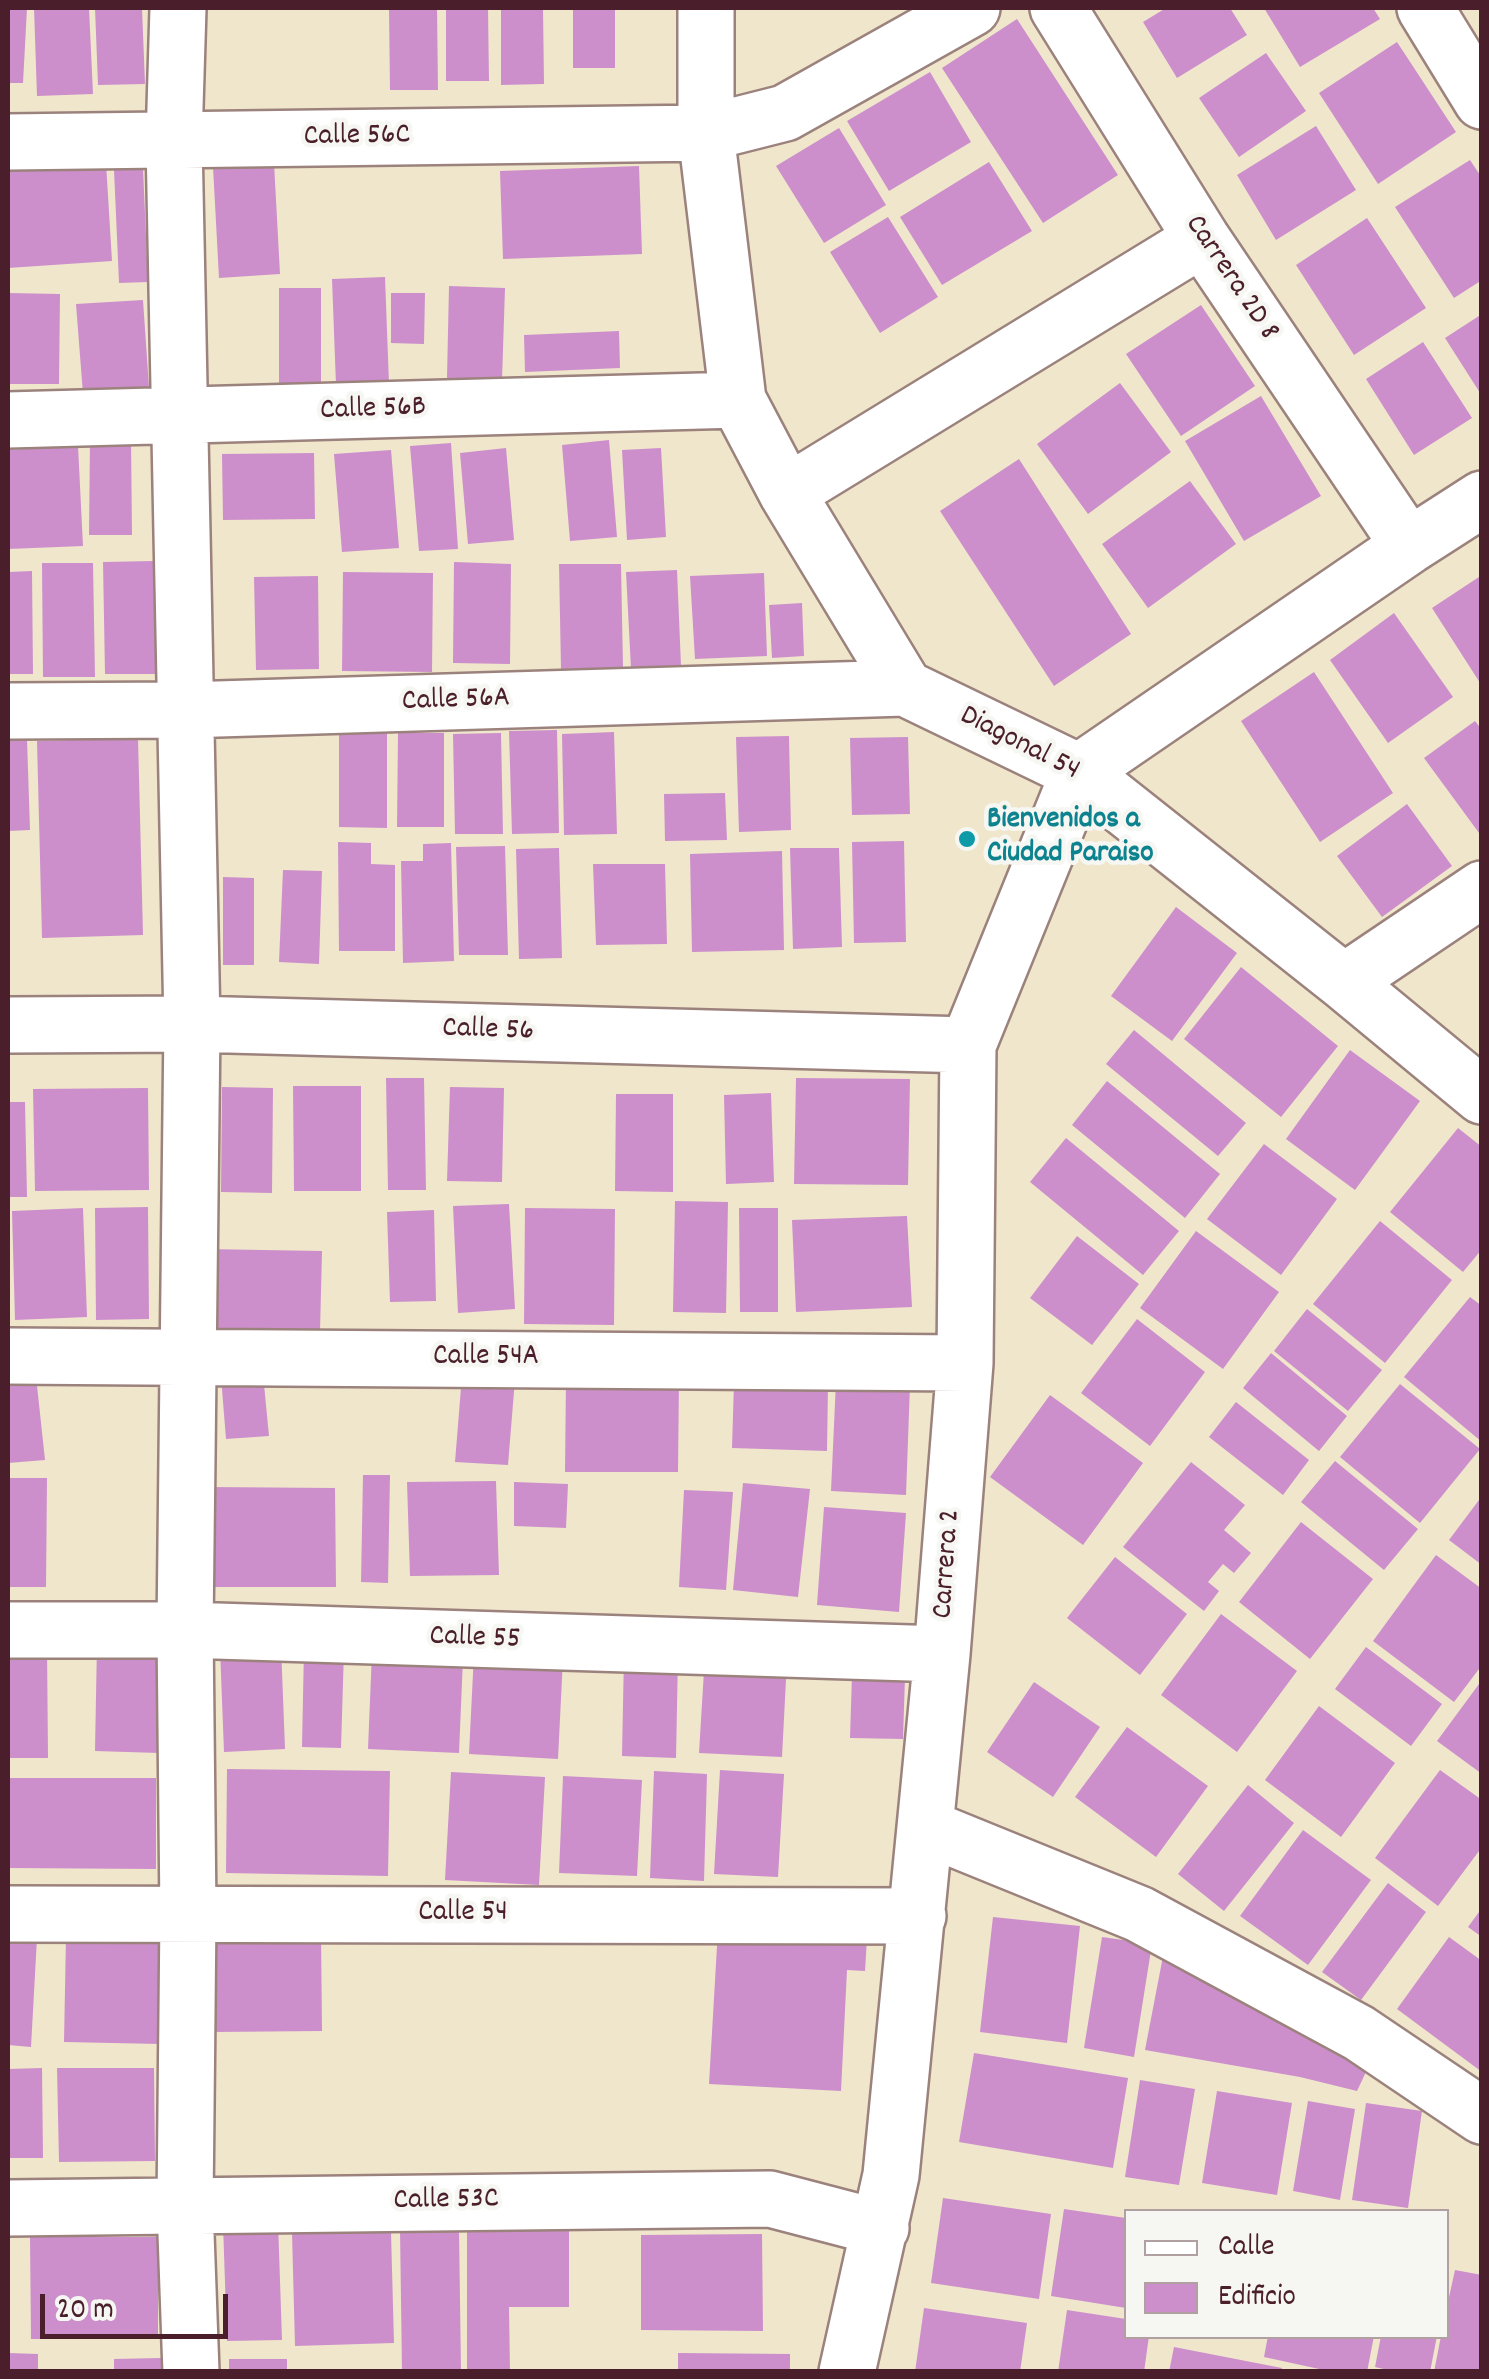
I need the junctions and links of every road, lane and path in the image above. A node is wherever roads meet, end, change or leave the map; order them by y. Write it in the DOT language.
graph roads {
  1 [pos="178,8"];
  2 [pos="706,8"];
  3 [pos="972,8"];
  4 [pos="1058,8"];
  5 [pos="1425,8"];
  6 [pos="1482,101"];
  7 [pos="706,133"];
  8 [pos="174,141"];
  9 [pos="8,142"];
  10 [pos="1202,239"];
  11 [pos="738,400"];
  12 [pos="179,416"];
  13 [pos="8,420"];
  14 [pos="787,493"];
  15 [pos="1482,500"];
  16 [pos="1409,546"];
  17 [pos="904,688"];
  18 [pos="185,710"];
  19 [pos="8,711"];
  20 [pos="1079,772"];
  21 [pos="1482,889"];
  22 [pos="1344,982"];
  23 [pos="192,1024"];
  24 [pos="8,1025"];
  25 [pos="968,1045"];
  26 [pos="1482,1096"];
  27 [pos="8,1356"];
  28 [pos="188,1356"];
  29 [pos="964,1363"];
  30 [pos="8,1630"];
  31 [pos="185,1630"];
  32 [pos="942,1654"];
  33 [pos="925,1826"];
  34 [pos="8,1914"];
  35 [pos="188,1914"];
  36 [pos="918,1916"];
  37 [pos="1482,2116"];
  38 [pos="185,2206"];
  39 [pos="8,2208"];
  40 [pos="881,2228"];
  41 [pos="191,2372"];
  42 [pos="847,2372"];
  1 -- 8 [label="street"];
  2 -- 7 [label="street"];
  3 -- 7 [label="street, Calle 56C"];
  4 -- 10 [label="street, Carrera 2D 8"];
  5 -- 6 [label="street"];
  7 -- 8 [label="street, Calle 56C"];
  7 -- 11 [label="street"];
  8 -- 9 [label="street, Calle 56C"];
  8 -- 12 [label="street"];
  10 -- 14 [label="street"];
  10 -- 16 [label="street, Carrera 2D 8"];
  11 -- 12 [label="street, Calle 56B"];
  11 -- 14 [label="street"];
  12 -- 13 [label="street, Calle 56B"];
  12 -- 18 [label="street"];
  14 -- 17 [label="street"];
  15 -- 16 [label="street"];
  16 -- 20 [label="street"];
  17 -- 18 [label="street, Calle 56A"];
  17 -- 20 [label="street, Diagonal 54"];
  18 -- 19 [label="street, Calle 56A"];
  18 -- 23 [label="street"];
  20 -- 22 [label="street, Diagonal 54"];
  20 -- 25 [label="street, Carrera 2"];
  21 -- 22 [label="street"];
  22 -- 26 [label="street, Diagonal 54"];
  23 -- 24 [label="street, Calle 56"];
  23 -- 25 [label="street, Calle 56"];
  23 -- 28 [label="street"];
  25 -- 29 [label="street, Carrera 2"];
  27 -- 28 [label="street, Calle 54A"];
  28 -- 29 [label="street, Calle 54A"];
  28 -- 31 [label="street"];
  29 -- 32 [label="street, Carrera 2"];
  30 -- 31 [label="street, Calle 55"];
  31 -- 32 [label="street, Calle 55"];
  31 -- 35 [label="street"];
  32 -- 33 [label="street, Carrera 2"];
  33 -- 36 [label="street, Carrera 2"];
  33 -- 37 [label="street"];
  34 -- 35 [label="street, Calle 54"];
  35 -- 36 [label="street, Calle 54"];
  35 -- 38 [label="street"];
  36 -- 40 [label="street, Carrera 2"];
  38 -- 39 [label="street, Calle 53C"];
  38 -- 40 [label="street, Calle 53C"];
  38 -- 41 [label="street"];
  40 -- 42 [label="street, Carrera 2"];
}
